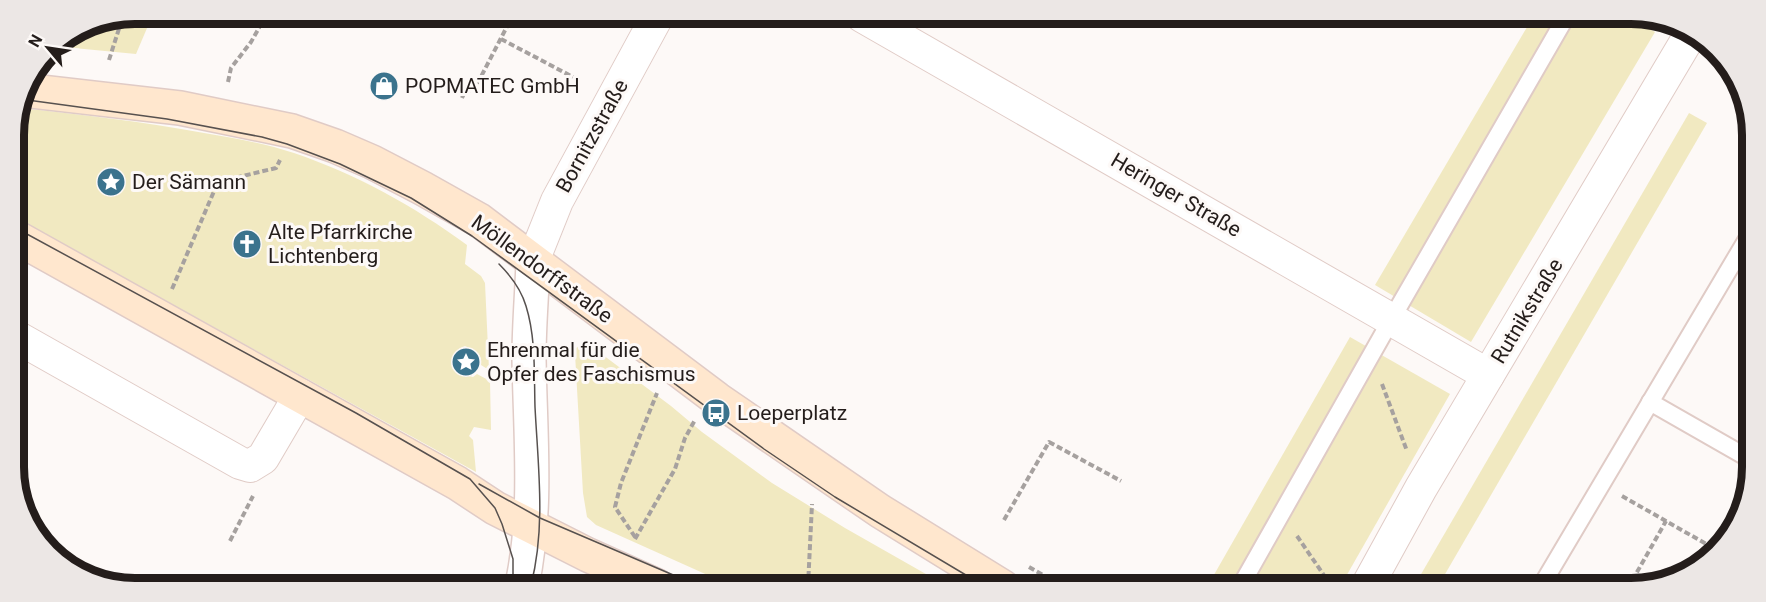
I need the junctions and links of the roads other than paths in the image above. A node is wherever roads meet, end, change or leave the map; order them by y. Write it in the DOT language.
graph roads {
  1 [pos="653,24"];
  2 [pos="878,24"];
  3 [pos="1562,24"];
  4 [pos="1687,39"];
  5 [pos="32,91"];
  6 [pos="24,242"];
  7 [pos="1742,247"];
  8 [pos="533,261"];
  9 [pos="1391,320"];
  10 [pos="24,341"];
  11 [pos="1488,375"];
  12 [pos="300,395"];
  13 [pos="1650,402"];
  14 [pos="1742,454"];
  15 [pos="531,526"];
  16 [pos="523,578"];
  17 [pos="639,578"];
  18 [pos="988,578"];
  19 [pos="1245,578"];
  20 [pos="1372,578"];
  21 [pos="1546,578"];
  1 -- 8 [label="street, Bornitzstraße"];
  2 -- 9 [label="street, Heringer Straße"];
  3 -- 9 [label="lane"];
  4 -- 11 [label="street, Rutnikstraße"];
  5 -- 8 [label="main road, Möllendorffstraße"];
  6 -- 12 [label="main road"];
  7 -- 13 [label="lane"];
  8 -- 15 [label="street"];
  8 -- 18 [label="main road, Möllendorffstraße"];
  9 -- 11 [label="street, Heringer Straße"];
  9 -- 19 [label="lane"];
  10 -- 12 [label="street"];
  11 -- 20 [label="street, Rutnikstraße"];
  12 -- 15 [label="main road"];
  13 -- 14 [label="lane"];
  13 -- 21 [label="lane"];
  15 -- 16 [label="street"];
  15 -- 17 [label="main road"];
}
